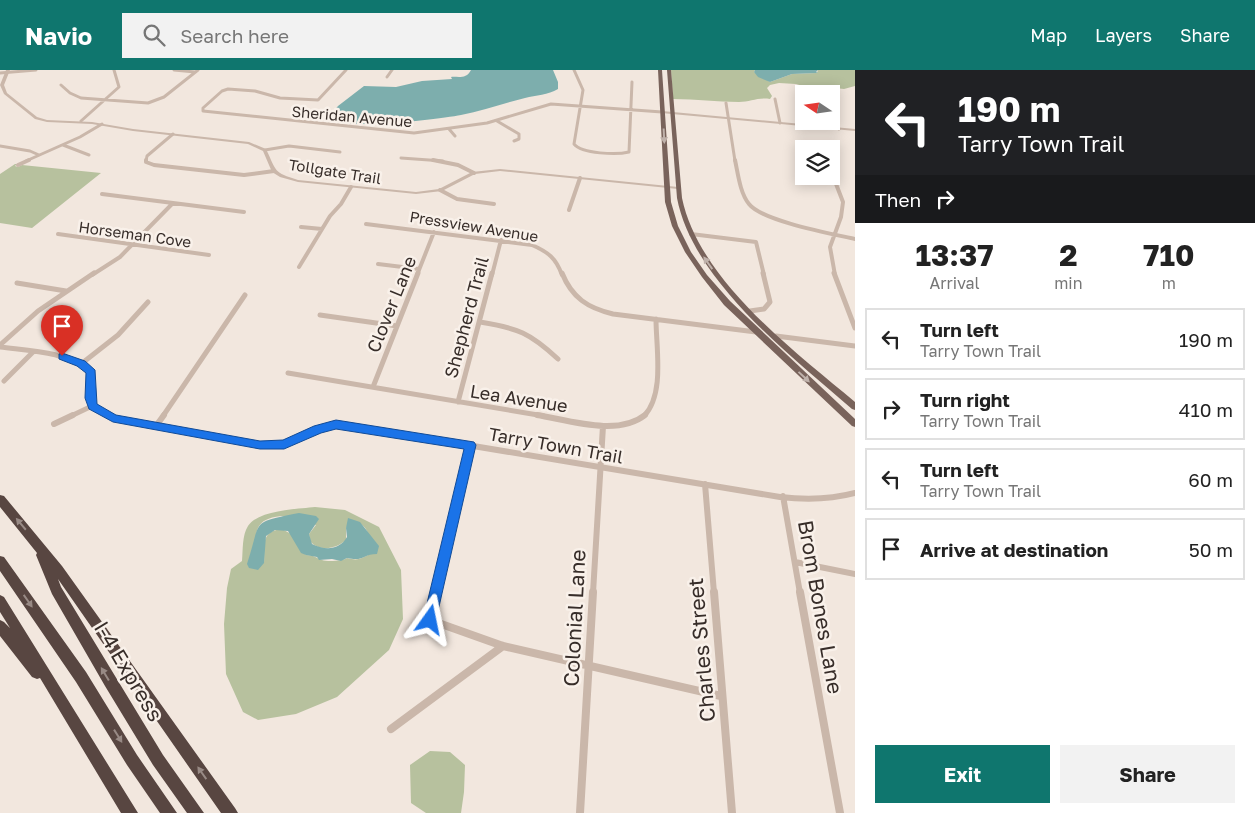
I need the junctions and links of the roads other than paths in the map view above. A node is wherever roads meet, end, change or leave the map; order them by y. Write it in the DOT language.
graph roads {
  1 [pos="36,70"];
  2 [pos="114,70"];
  3 [pos="174,70"];
  4 [pos="346,70"];
  5 [pos="392,70"];
  6 [pos="574,70"];
  7 [pos="660,70"];
  8 [pos="669,70"];
  9 [pos="7,71"];
  10 [pos="197,71"];
  11 [pos="0,73"];
  12 [pos="387,77"];
  13 [pos="632,82"];
  14 [pos="61,84"];
  15 [pos="1,89"];
  16 [pos="775,99"];
  17 [pos="106,100"];
  18 [pos="726,103"];
  19 [pos="581,105"];
  20 [pos="631,110"];
  21 [pos="662,112"];
  22 [pos="673,113"];
  23 [pos="728,118"];
  24 [pos="81,121"];
  25 [pos="497,121"];
  26 [pos="780,123"];
  27 [pos="102,124"];
  28 [pos="795,125"];
  29 [pos="449,129"];
  30 [pos="840,129"];
  31 [pos="855,130"];
  32 [pos="173,134"];
  33 [pos="455,136"];
  34 [pos="514,141"];
  35 [pos="63,145"];
  36 [pos="0,146"];
  37 [pos="265,150"];
  38 [pos="340,152"];
  39 [pos="89,154"];
  40 [pos="39,155"];
  41 [pos="401,158"];
  42 [pos="18,165"];
  43 [pos="274,172"];
  44 [pos="474,173"];
  45 [pos="580,178"];
  46 [pos="837,185"];
  47 [pos="351,187"];
  48 [pos="666,187"];
  49 [pos="678,188"];
  50 [pos="440,190"];
  51 [pos="102,194"];
  52 [pos="172,203"];
  53 [pos="494,204"];
  54 [pos="569,210"];
  55 [pos="244,212"];
  56 [pos="366,224"];
  57 [pos="301,227"];
  58 [pos="322,229"];
  59 [pos="434,232"];
  60 [pos="58,234"];
  61 [pos="691,234"];
  62 [pos="834,234"];
  63 [pos="855,239"];
  64 [pos="501,240"];
  65 [pos="133,245"];
  66 [pos="210,255"];
  67 [pos="378,264"];
  68 [pos="299,267"];
  69 [pos="419,269"];
  70 [pos="704,276"];
  71 [pos="18,283"];
  72 [pos="66,291"];
  73 [pos="245,295"];
  74 [pos="148,302"];
  75 [pos="750,311"];
  76 [pos="320,314"];
  77 [pos="656,319"];
  78 [pos="480,322"];
  79 [pos="397,326"];
  80 [pos="855,328"];
  81 [pos="756,332"];
  82 [pos="776,336"];
  83 [pos="0,346"];
  84 [pos="855,346"];
  85 [pos="33,352"];
  86 [pos="558,359"];
  87 [pos="81,364"];
  88 [pos="808,366"];
  89 [pos="288,373"];
  90 [pos="4,381"];
  91 [pos="373,387"];
  92 [pos="458,402"];
  93 [pos="92,406"];
  94 [pos="855,407"];
  95 [pos="54,424"];
  96 [pos="855,424"];
  97 [pos="156,426"];
  98 [pos="603,426"];
  99 [pos="470,445"];
  100 [pos="600,468"];
  101 [pos="705,484"];
  102 [pos="855,493"];
  103 [pos="783,496"];
  104 [pos="0,499"];
  105 [pos="37,544"];
  106 [pos="0,561"];
  107 [pos="795,562"];
  108 [pos="855,574"];
  109 [pos="0,601"];
  110 [pos="0,626"];
  111 [pos="503,646"];
  112 [pos="589,665"];
  113 [pos="722,696"];
  114 [pos="61,700"];
  115 [pos="390,729"];
  116 [pos="130,813"];
  117 [pos="169,813"];
  118 [pos="196,813"];
  119 [pos="230,813"];
  120 [pos="580,813"];
  121 [pos="732,813"];
  122 [pos="840,813"];
  1 -- 9 [label="street"];
  2 -- 17 [label="street"];
  3 -- 10 [label="street"];
  4 -- 29 [label="street, Sheridan Avenue"];
  5 -- 12 [label="street"];
  6 -- 19 [label="street"];
  7 -- 21 [label="main road"];
  8 -- 22 [label="main road"];
  9 -- 11 [label="street"];
  9 -- 15 [label="street, Tollgate Trail"];
  10 -- 17 [label="street"];
  13 -- 20 [label="street"];
  14 -- 17 [label="street"];
  15 -- 24 [label="street, Tollgate Trail"];
  16 -- 26 [label="street"];
  17 -- 24 [label="street"];
  18 -- 23 [label="street"];
  19 -- 20 [label="street, Sheridan Avenue"];
  19 -- 20 [label="street"];
  19 -- 25 [label="street, Sheridan Avenue"];
  20 -- 21 [label="street, Sheridan Avenue"];
  21 -- 22 [label="street"];
  21 -- 48 [label="main road, one-way"];
  22 -- 23 [label="street"];
  22 -- 49 [label="main road"];
  23 -- 26 [label="street"];
  23 -- 62 [label="street"];
  24 -- 27 [label="street, Tollgate Trail"];
  25 -- 29 [label="street, Sheridan Avenue"];
  25 -- 34 [label="street"];
  26 -- 28 [label="street"];
  27 -- 32 [label="street, Tollgate Trail"];
  27 -- 35 [label="street"];
  29 -- 33 [label="street"];
  30 -- 31 [label="street"];
  32 -- 37 [label="street, Tollgate Trail"];
  32 -- 43 [label="street"];
  35 -- 39 [label="street"];
  35 -- 40 [label="street"];
  36 -- 40 [label="street"];
  37 -- 38 [label="street"];
  37 -- 43 [label="street, Tollgate Trail"];
  40 -- 42 [label="street"];
  41 -- 44 [label="street"];
  43 -- 47 [label="street, Tollgate Trail"];
  44 -- 45 [label="street, Tollgate Trail"];
  44 -- 50 [label="street, Tollgate Trail"];
  45 -- 48 [label="street, Tollgate Trail"];
  45 -- 54 [label="street"];
  46 -- 62 [label="street"];
  47 -- 50 [label="street, Tollgate Trail"];
  47 -- 58 [label="street"];
  48 -- 49 [label="street, Tollgate Trail"];
  48 -- 70 [label="main road"];
  49 -- 61 [label="main road"];
  50 -- 53 [label="street"];
  51 -- 52 [label="street"];
  52 -- 55 [label="street"];
  52 -- 65 [label="street"];
  56 -- 59 [label="street, Pressview Avenue"];
  57 -- 58 [label="street"];
  58 -- 68 [label="street"];
  59 -- 64 [label="street, Pressview Avenue"];
  59 -- 69 [label="street, Clover Lane"];
  60 -- 65 [label="street, Horseman Cove"];
  75 -- 61 [label="main road, one-way"];
  61 -- 75 [label="street"];
  62 -- 63 [label="street"];
  62 -- 80 [label="street"];
  64 -- 77 [label="street, Pressview Avenue"];
  64 -- 78 [label="street, Shepherd Trail"];
  65 -- 66 [label="street, Horseman Cove"];
  65 -- 72 [label="street"];
  67 -- 69 [label="street"];
  69 -- 79 [label="street, Clover Lane"];
  70 -- 75 [label="main road"];
  70 -- 81 [label="main road"];
  71 -- 72 [label="street"];
  72 -- 83 [label="street"];
  73 -- 97 [label="street"];
  74 -- 87 [label="street"];
  75 -- 82 [label="main road"];
  76 -- 79 [label="street"];
  77 -- 81 [label="street, Pressview Avenue"];
  77 -- 98 [label="street, Lea Avenue"];
  78 -- 86 [label="street"];
  78 -- 92 [label="street, Shepherd Trail"];
  79 -- 91 [label="street, Clover Lane"];
  81 -- 88 [label="main road"];
  81 -- 96 [label="main road, one-way"];
  82 -- 84 [label="street"];
  82 -- 88 [label="main road"];
  83 -- 85 [label="street"];
  85 -- 87 [label="street"];
  85 -- 90 [label="street"];
  87 -- 93 [label="street"];
  88 -- 94 [label="main road"];
  89 -- 91 [label="street, Lea Avenue"];
  91 -- 92 [label="street, Lea Avenue"];
  92 -- 98 [label="street, Lea Avenue"];
  93 -- 95 [label="street"];
  93 -- 97 [label="street, Tarry Town Trail"];
  97 -- 99 [label="street, Tarry Town Trail"];
  98 -- 100 [label="street, Colonial Lane"];
  99 -- 100 [label="street, Tarry Town Trail"];
  99 -- 111 [label="street"];
  100 -- 101 [label="street, Tarry Town Trail"];
  100 -- 112 [label="street, Colonial Lane"];
  101 -- 103 [label="street, Tarry Town Trail"];
  101 -- 113 [label="street, Charles Street"];
  102 -- 103 [label="street, Tarry Town Trail"];
  103 -- 107 [label="street, Brom Bones Lane"];
  105 -- 104 [label="highway, one-way"];
  118 -- 105 [label="highway, I-4 Express, one-way"];
  119 -- 105 [label="highway, one-way"];
  106 -- 117 [label="highway, one-way"];
  107 -- 108 [label="street"];
  107 -- 122 [label="street, Brom Bones Lane"];
  109 -- 114 [label="highway"];
  110 -- 114 [label="highway"];
  111 -- 112 [label="street"];
  111 -- 115 [label="street"];
  112 -- 113 [label="street"];
  112 -- 120 [label="street, Colonial Lane"];
  113 -- 121 [label="street, Charles Street"];
  114 -- 116 [label="highway"];
}
